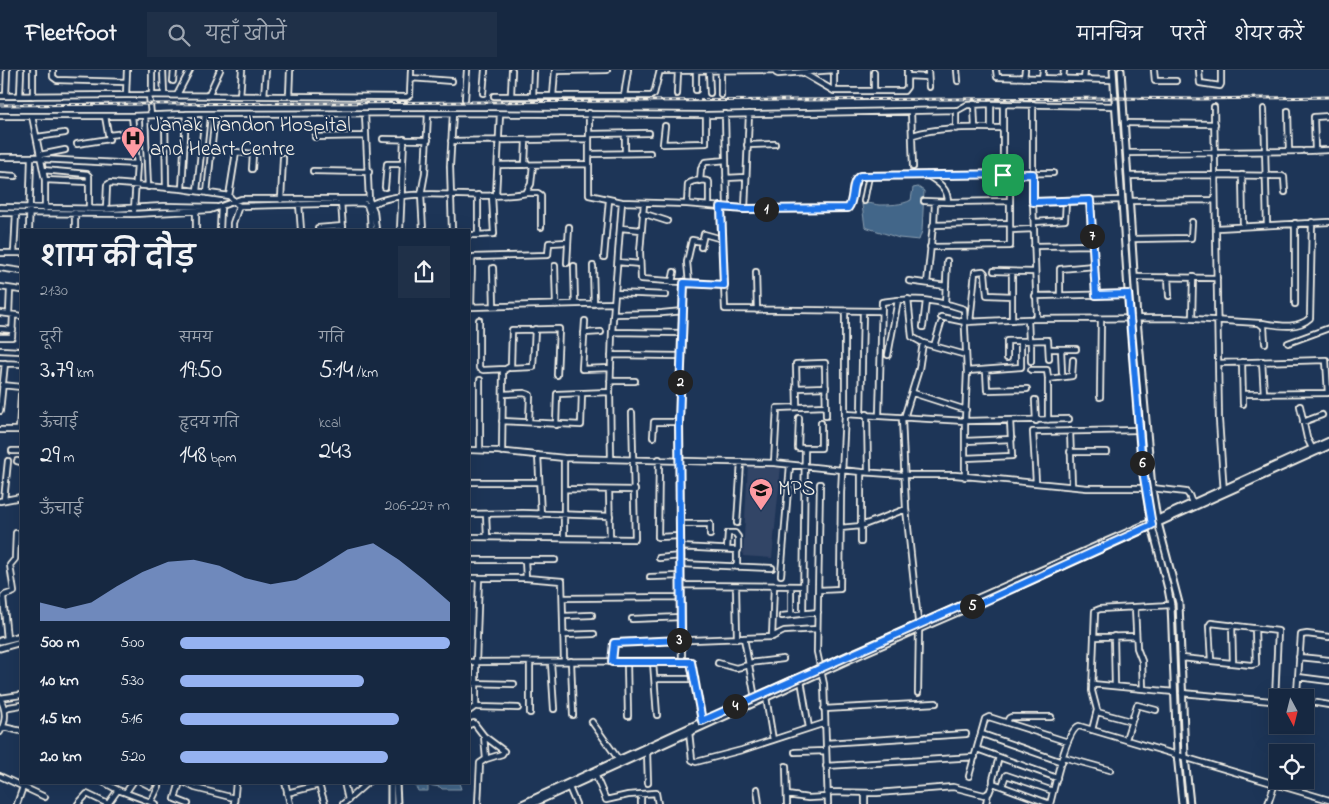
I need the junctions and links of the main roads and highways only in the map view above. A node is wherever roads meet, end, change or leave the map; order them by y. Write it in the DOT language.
graph roads {
  1 [pos="1113,70"];
  2 [pos="1122,70"];
  3 [pos="1329,441"];
  4 [pos="1329,446"];
  5 [pos="1223,492"];
  6 [pos="1158,521"];
  7 [pos="1152,524"];
  8 [pos="20,636"];
  9 [pos="0,642"];
  10 [pos="20,642"];
  11 [pos="0,648"];
  12 [pos="801,679"];
  13 [pos="594,773"];
  14 [pos="391,784"];
  15 [pos="396,784"];
  16 [pos="568,785"];
  17 [pos="392,804"];
  18 [pos="397,804"];
  19 [pos="522,804"];
  20 [pos="532,804"];
  21 [pos="1182,804"];
  22 [pos="1190,804"];
  1 -- 7 [label="main road"];
  2 -- 6 [label="main road"];
  3 -- 5 [label="main road"];
  4 -- 5 [label="main road"];
  5 -- 6 [label="main road"];
  5 -- 6 [label="main road"];
  6 -- 7 [label="main road"];
  6 -- 22 [label="main road"];
  7 -- 12 [label="main road"];
  7 -- 21 [label="main road"];
  8 -- 9 [label="main road"];
  10 -- 11 [label="main road"];
  12 -- 13 [label="main road"];
  12 -- 13 [label="main road"];
  13 -- 16 [label="main road"];
  14 -- 17 [label="main road"];
  15 -- 18 [label="main road"];
  16 -- 19 [label="main road"];
  16 -- 20 [label="main road"];
}
